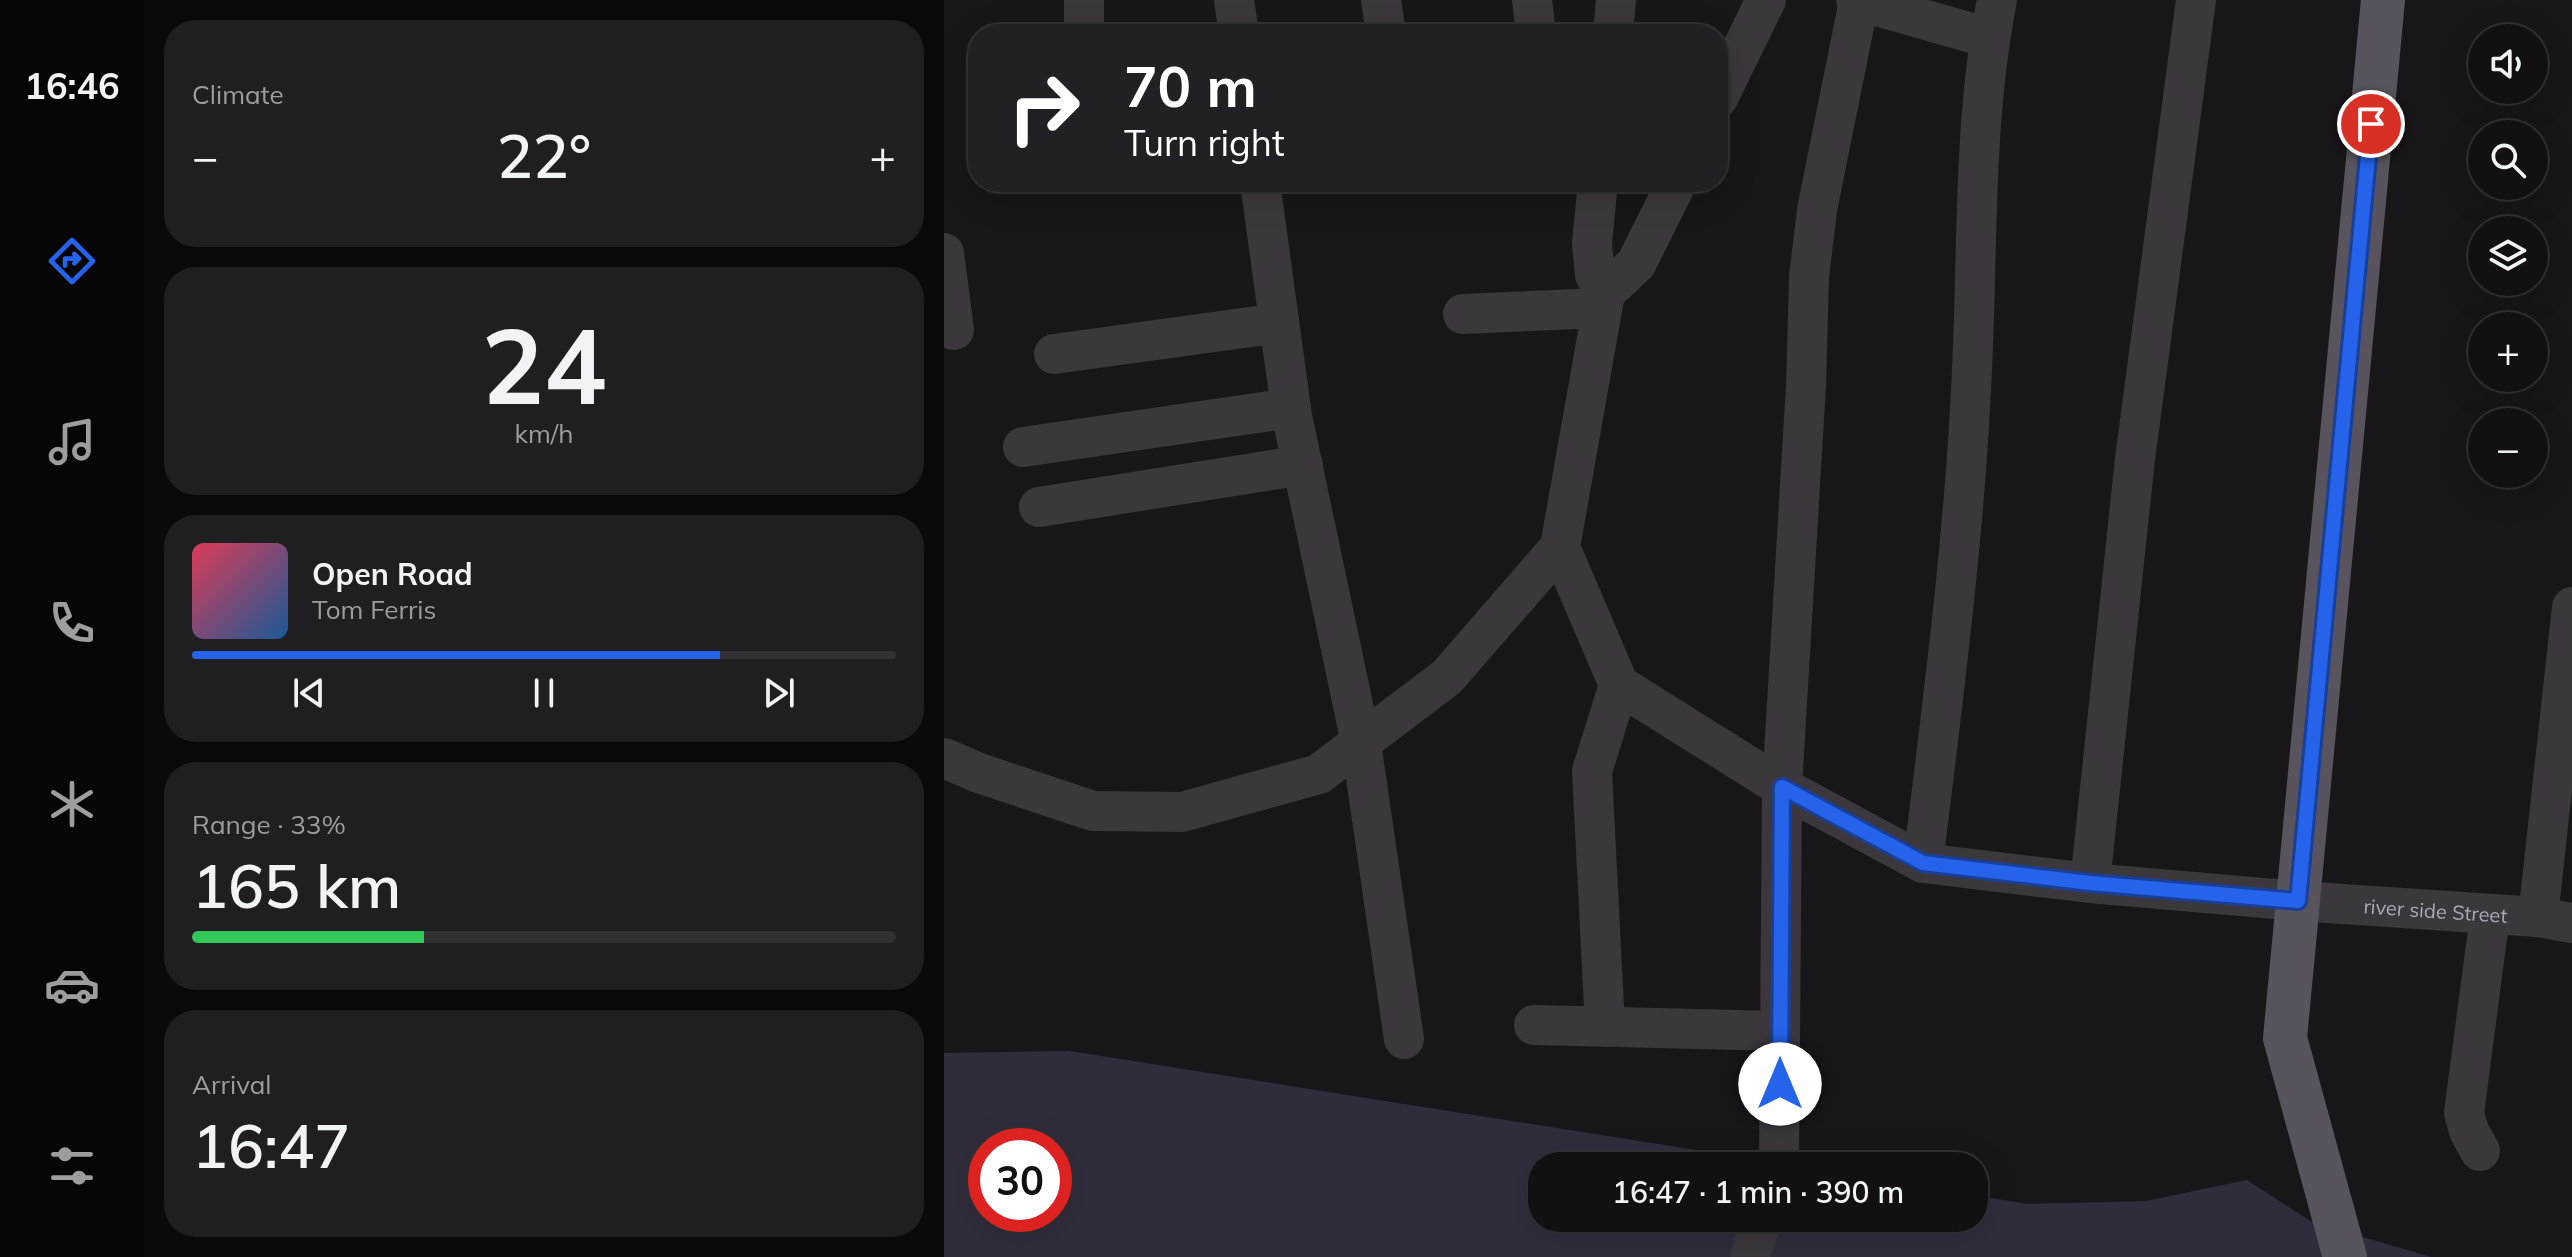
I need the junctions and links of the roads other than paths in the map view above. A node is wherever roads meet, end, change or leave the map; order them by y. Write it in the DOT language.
graph roads {
  1 [pos="1084,0"];
  2 [pos="1234,0"];
  3 [pos="1381,0"];
  4 [pos="1532,0"];
  5 [pos="1616,0"];
  6 [pos="1766,0"];
  7 [pos="1857,0"];
  8 [pos="2196,0"];
  9 [pos="2383,0"];
  10 [pos="1993,19"];
  11 [pos="1084,24"];
  12 [pos="1238,24"];
  13 [pos="1385,24"];
  14 [pos="1535,24"];
  15 [pos="1614,24"];
  16 [pos="1728,78"];
  17 [pos="1261,192"];
  18 [pos="1597,192"];
  19 [pos="1672,192"];
  20 [pos="944,253"];
  21 [pos="1602,300"];
  22 [pos="1463,314"];
  23 [pos="1279,323"];
  24 [pos="954,330"];
  25 [pos="1054,354"];
  26 [pos="1291,408"];
  27 [pos="1023,447"];
  28 [pos="1303,465"];
  29 [pos="1039,507"];
  30 [pos="1560,547"];
  31 [pos="2572,607"];
  32 [pos="1619,685"];
  33 [pos="1361,743"];
  34 [pos="944,758"];
  35 [pos="1782,787"];
  36 [pos="2560,823"];
  37 [pos="1923,863"];
  38 [pos="2090,883"];
  39 [pos="2298,901"];
  40 [pos="2490,915"];
  41 [pos="2555,920"];
  42 [pos="1534,1025"];
  43 [pos="1605,1027"];
  44 [pos="1780,1031"];
  45 [pos="1404,1039"];
  46 [pos="2480,1151"];
  47 [pos="1779,1152"];
  48 [pos="1758,1232"];
  49 [pos="1750,1257"];
  50 [pos="2345,1257"];
  1 -- 11 [label="street"];
  2 -- 12 [label="street"];
  3 -- 13 [label="street"];
  4 -- 14 [label="street"];
  5 -- 15 [label="street"];
  6 -- 16 [label="street"];
  7 -- 10 [label="street"];
  7 -- 35 [label="street"];
  8 -- 38 [label="street"];
  9 -- 39 [label="main road"];
  10 -- 37 [label="street"];
  17 -- 23 [label="street"];
  18 -- 21 [label="street"];
  19 -- 21 [label="street"];
  20 -- 24 [label="street"];
  21 -- 22 [label="street"];
  21 -- 30 [label="street"];
  23 -- 25 [label="street"];
  23 -- 26 [label="street"];
  26 -- 27 [label="street"];
  26 -- 28 [label="street"];
  28 -- 29 [label="street"];
  28 -- 33 [label="street"];
  30 -- 32 [label="street"];
  30 -- 33 [label="street"];
  31 -- 36 [label="street"];
  32 -- 35 [label="street"];
  32 -- 43 [label="street"];
  33 -- 34 [label="street"];
  33 -- 45 [label="street"];
  35 -- 37 [label="street"];
  35 -- 44 [label="street"];
  36 -- 41 [label="street"];
  37 -- 38 [label="street, river side Street"];
  38 -- 39 [label="street, river side Street"];
  39 -- 40 [label="street, river side Street"];
  39 -- 50 [label="main road"];
  40 -- 41 [label="street, river side Street"];
  40 -- 46 [label="street"];
  42 -- 43 [label="street"];
  43 -- 44 [label="street"];
  44 -- 47 [label="street"];
  48 -- 49 [label="street"];
}
